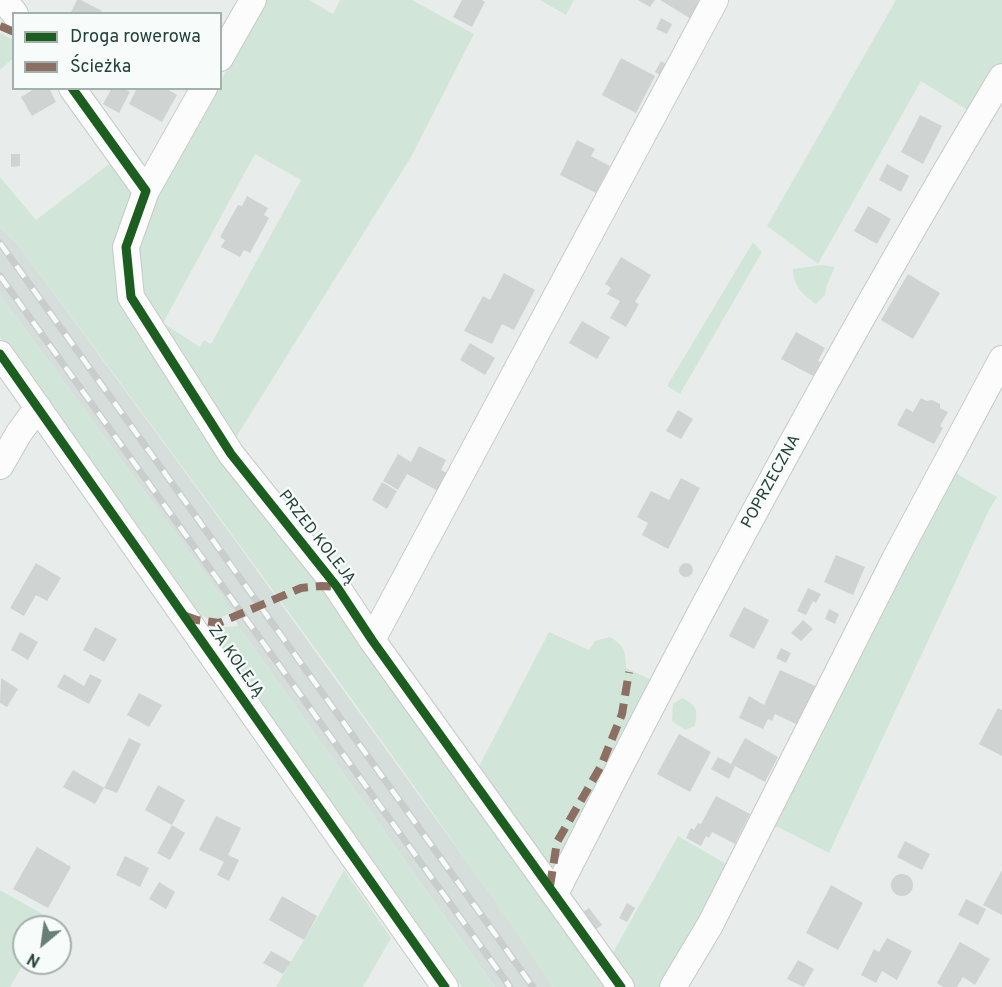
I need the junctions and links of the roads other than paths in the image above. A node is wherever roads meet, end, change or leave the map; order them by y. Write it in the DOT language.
graph roads {
  1 [pos="4,0"];
  2 [pos="253,0"];
  3 [pos="715,0"];
  4 [pos="13,12"];
  5 [pos="222,54"];
  6 [pos="1002,77"];
  7 [pos="73,90"];
  8 [pos="203,90"];
  9 [pos="146,191"];
  10 [pos="0,354"];
  11 [pos="1002,359"];
  12 [pos="38,407"];
  13 [pos="0,466"];
  14 [pos="372,640"];
  15 [pos="555,894"];
  16 [pos="445,987"];
  17 [pos="621,987"];
  18 [pos="674,987"];
  1 -- 4 [label="street"];
  2 -- 5 [label="street"];
  3 -- 14 [label="street"];
  6 -- 15 [label="street, POPRZECZNA"];
  7 -- 9 [label="street"];
  8 -- 9 [label="street"];
  9 -- 14 [label="street, PRZED KOLEJĄ"];
  10 -- 12 [label="street, ZA KOLEJĄ"];
  11 -- 18 [label="street"];
  12 -- 13 [label="street"];
  12 -- 16 [label="street, ZA KOLEJĄ"];
  14 -- 15 [label="street, PRZED KOLEJĄ"];
  15 -- 17 [label="street, PRZED KOLEJĄ"];
}
